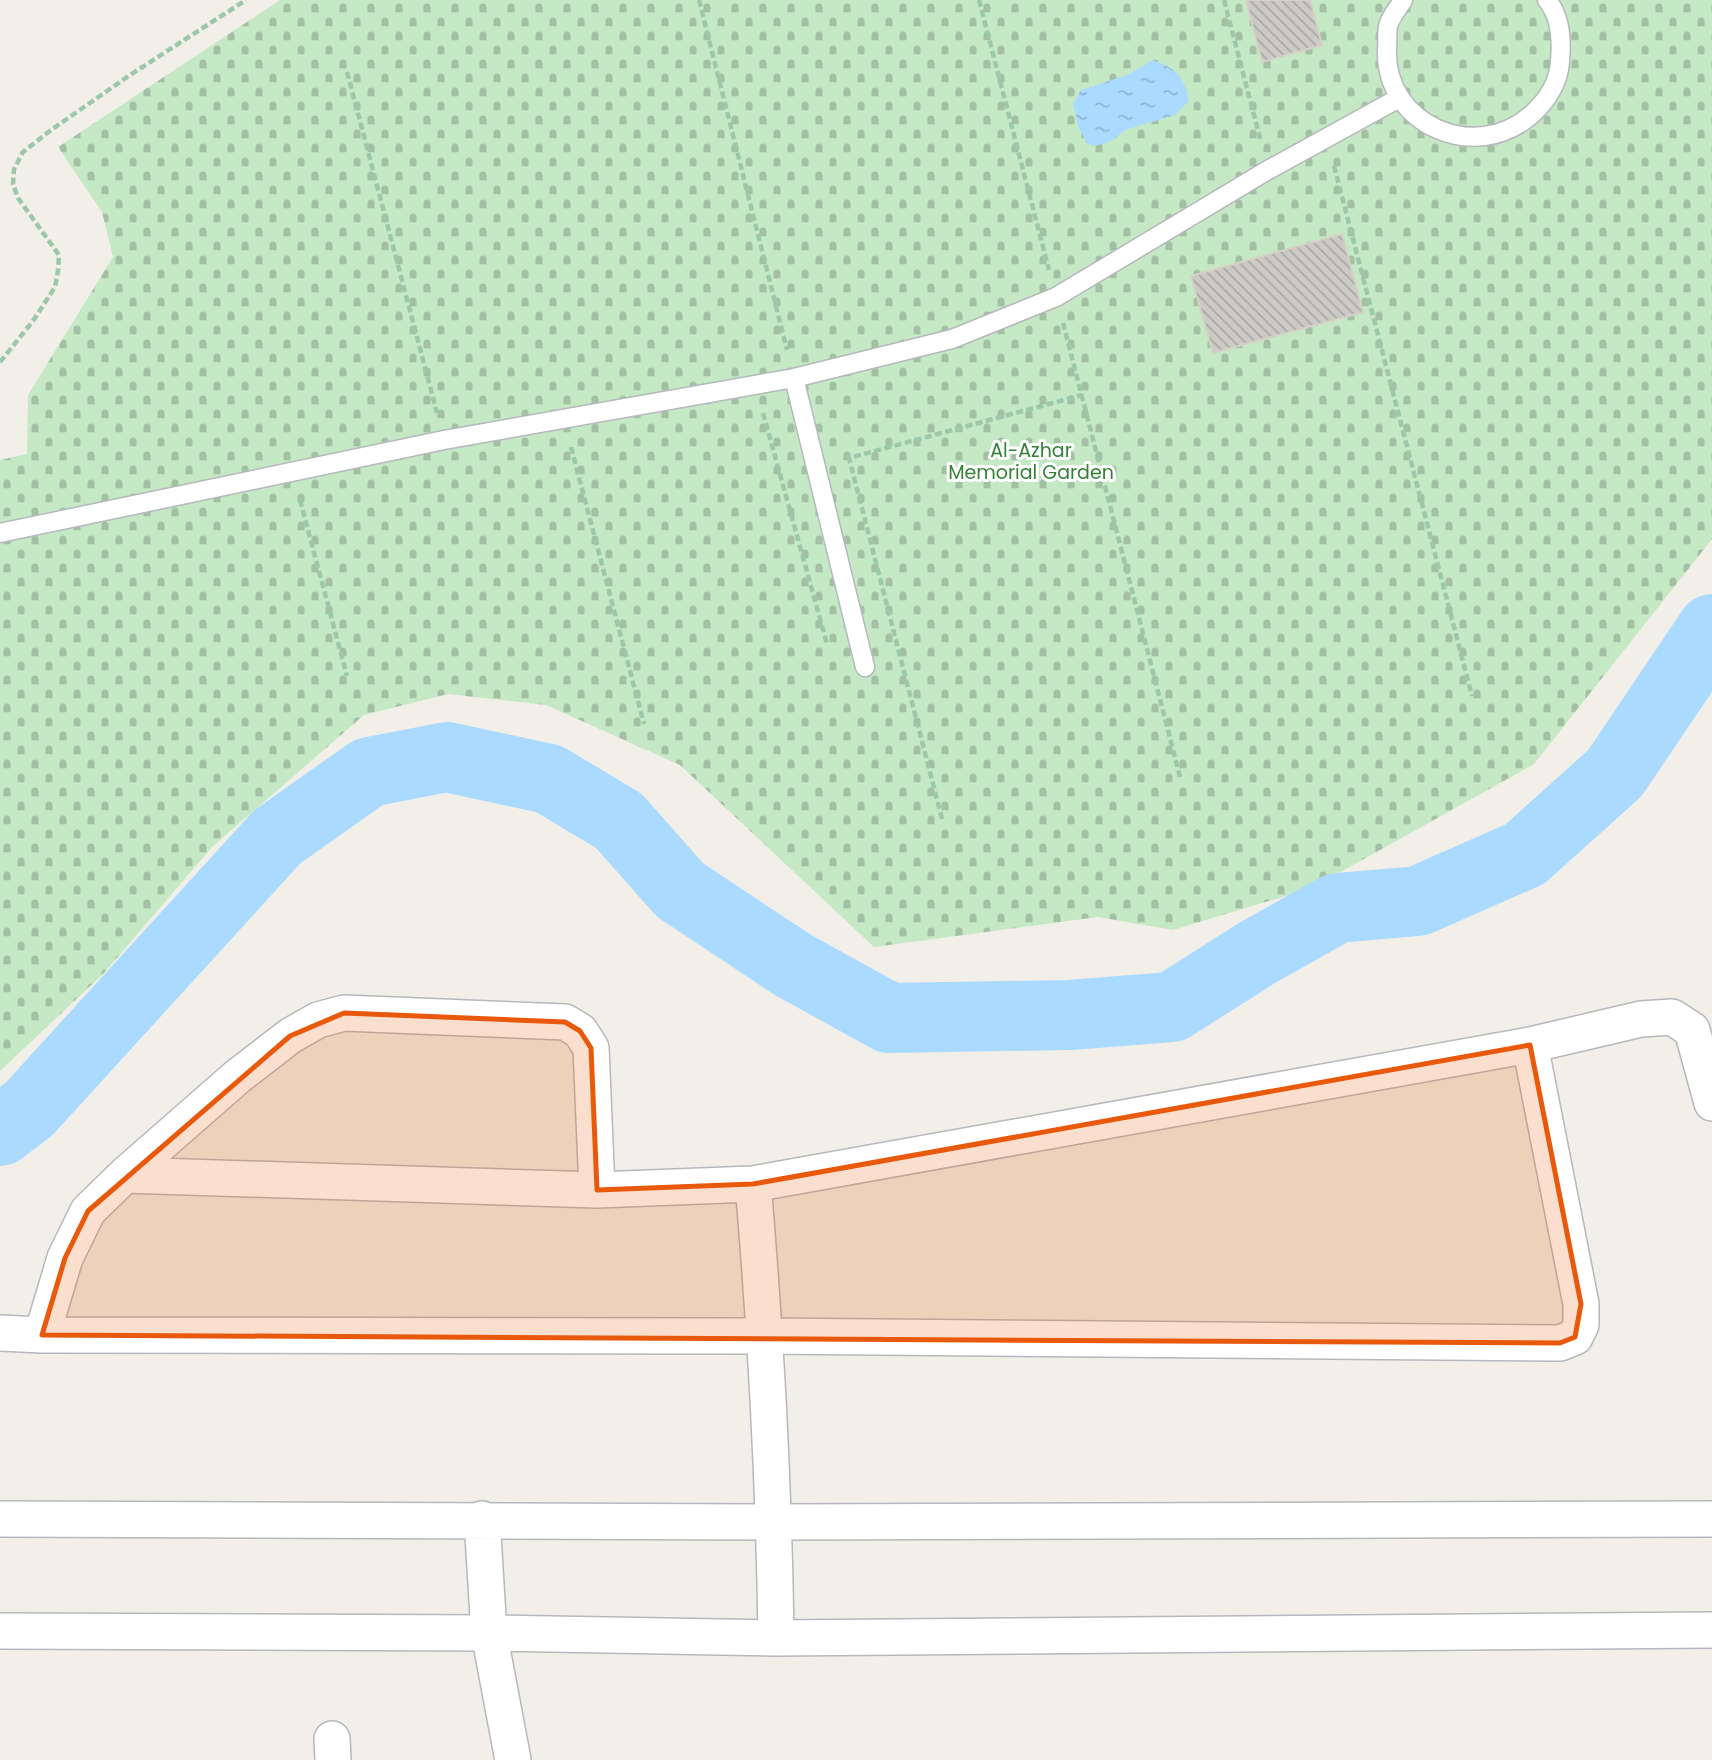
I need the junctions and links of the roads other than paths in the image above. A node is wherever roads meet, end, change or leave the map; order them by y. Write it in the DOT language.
graph roads {
  1 [pos="1403,0"];
  2 [pos="1547,0"];
  3 [pos="1399,98"];
  4 [pos="794,378"];
  5 [pos="0,533"];
  6 [pos="865,667"];
  7 [pos="1530,1045"];
  8 [pos="1712,1103"];
  9 [pos="125,1175"];
  10 [pos="753,1184"];
  11 [pos="597,1190"];
  12 [pos="0,1333"];
  13 [pos="42,1335"];
  14 [pos="766,1336"];
  15 [pos="0,1519"];
  16 [pos="481,1519"];
  17 [pos="1712,1519"];
  18 [pos="775,1522"];
  19 [pos="1712,1630"];
  20 [pos="0,1631"];
  21 [pos="489,1633"];
  22 [pos="776,1638"];
  23 [pos="513,1760"];
  1 -- 3 [label="lane"];
  2 -- 3 [label="lane"];
  3 -- 4 [label="lane"];
  4 -- 5 [label="lane"];
  4 -- 6 [label="lane"];
  7 -- 8 [label="street"];
  7 -- 10 [label="street"];
  7 -- 14 [label="street"];
  9 -- 11 [label="street"];
  9 -- 11 [label="street"];
  9 -- 13 [label="street"];
  10 -- 11 [label="street"];
  10 -- 14 [label="street"];
  12 -- 13 [label="street"];
  13 -- 14 [label="street"];
  14 -- 18 [label="street"];
  15 -- 16 [label="street"];
  16 -- 18 [label="street"];
  16 -- 21 [label="street"];
  17 -- 18 [label="street"];
  18 -- 22 [label="street"];
  19 -- 22 [label="street"];
  20 -- 21 [label="street"];
  21 -- 22 [label="street"];
  21 -- 23 [label="street"];
}
